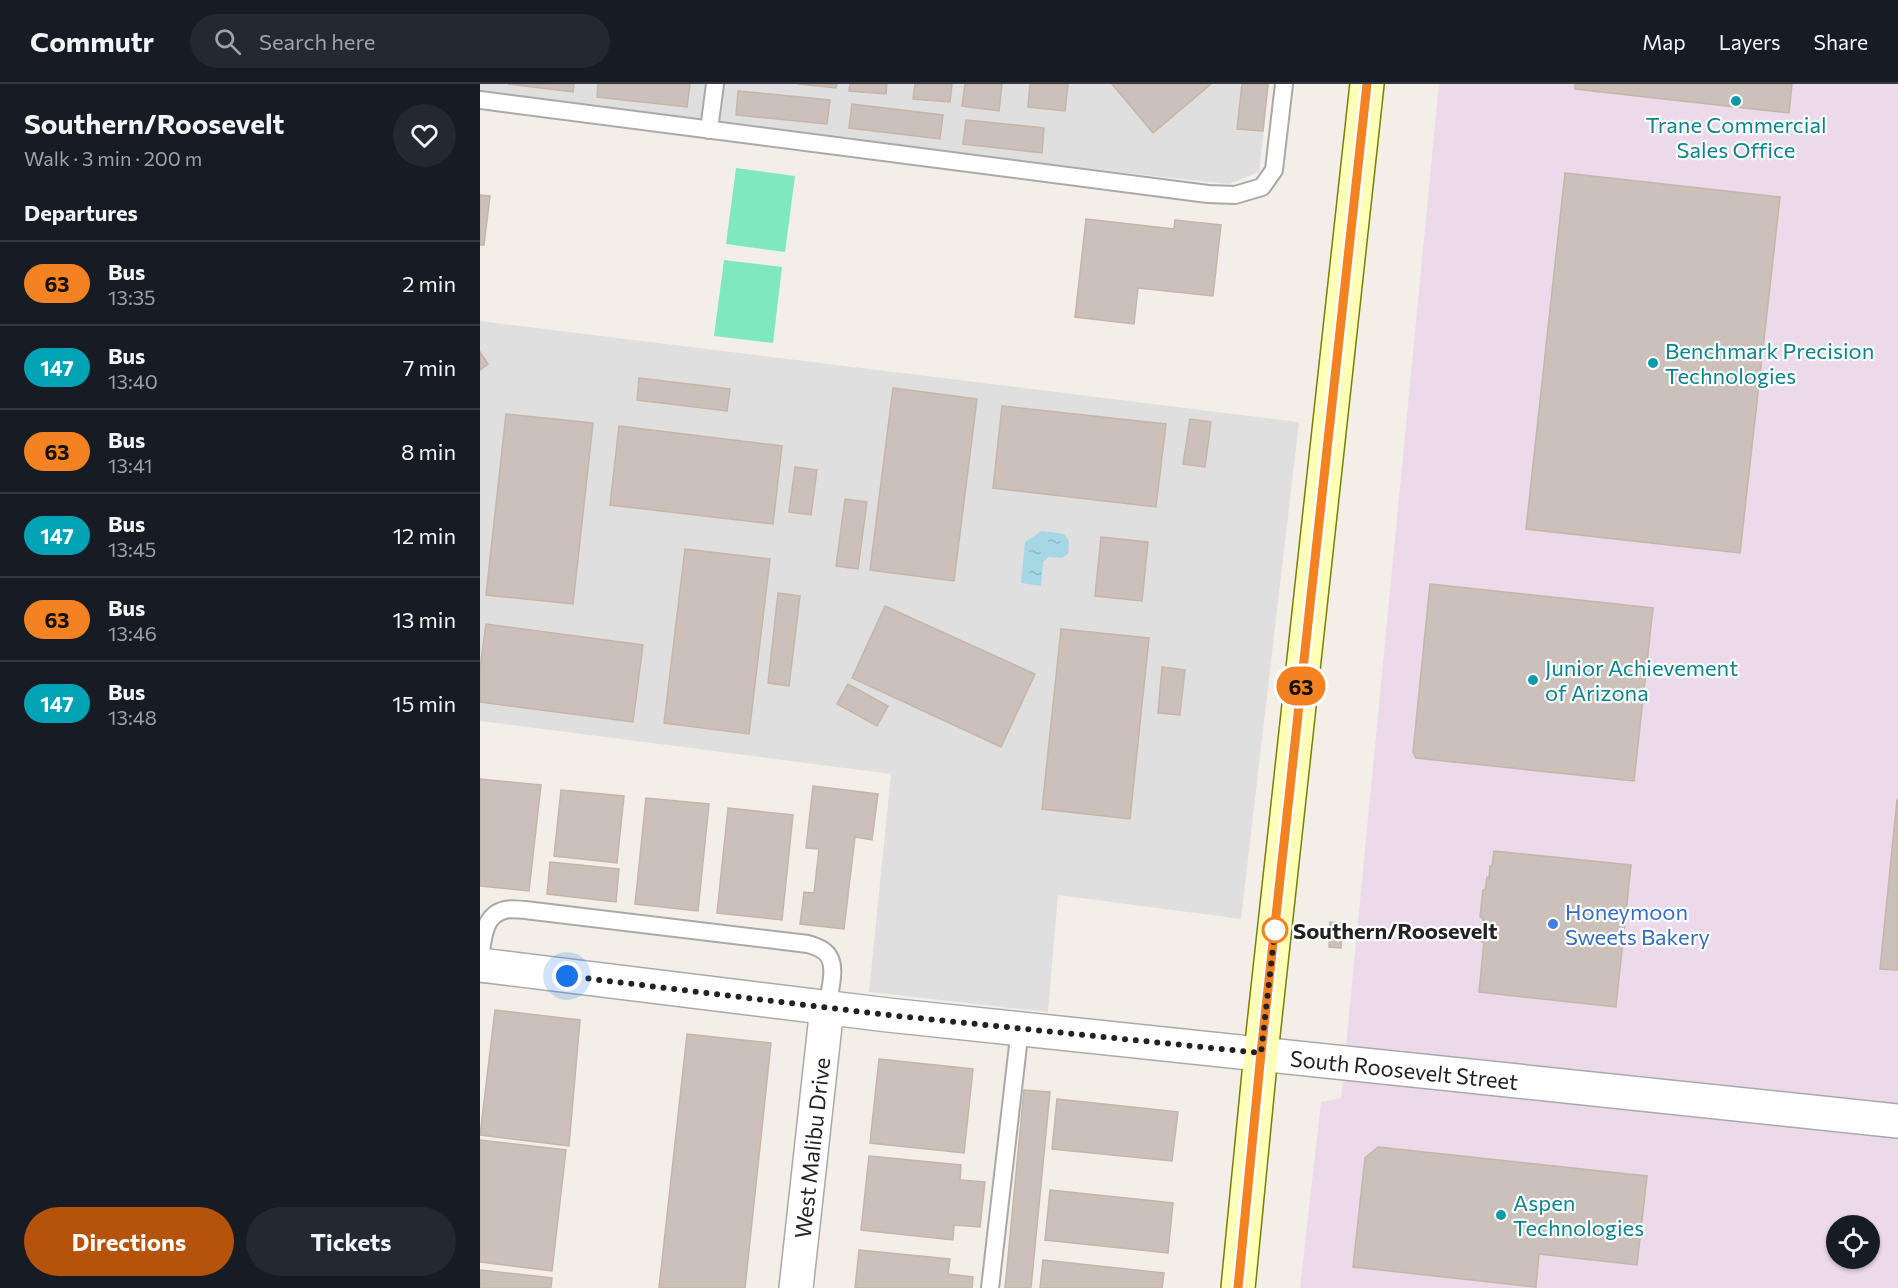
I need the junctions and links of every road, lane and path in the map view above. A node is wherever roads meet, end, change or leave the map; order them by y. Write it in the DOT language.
graph roads {
  1 [pos="715,84"];
  2 [pos="1284,84"];
  3 [pos="1367,84"];
  4 [pos="480,100"];
  5 [pos="709,130"];
  6 [pos="480,958"];
  7 [pos="480,965"];
  8 [pos="827,1007"];
  9 [pos="1020,1028"];
  10 [pos="1261,1053"];
  11 [pos="1898,1121"];
  12 [pos="796,1288"];
  13 [pos="990,1288"];
  14 [pos="1238,1288"];
  1 -- 5 [label="lane"];
  2 -- 5 [label="lane"];
  3 -- 10 [label="main road"];
  4 -- 5 [label="lane"];
  6 -- 8 [label="lane"];
  7 -- 8 [label="street, South Roosevelt Street"];
  8 -- 9 [label="street, South Roosevelt Street"];
  8 -- 12 [label="street, West Malibu Drive"];
  9 -- 10 [label="street, South Roosevelt Street"];
  9 -- 13 [label="lane"];
  10 -- 11 [label="street, South Roosevelt Street"];
  10 -- 14 [label="main road"];
}
